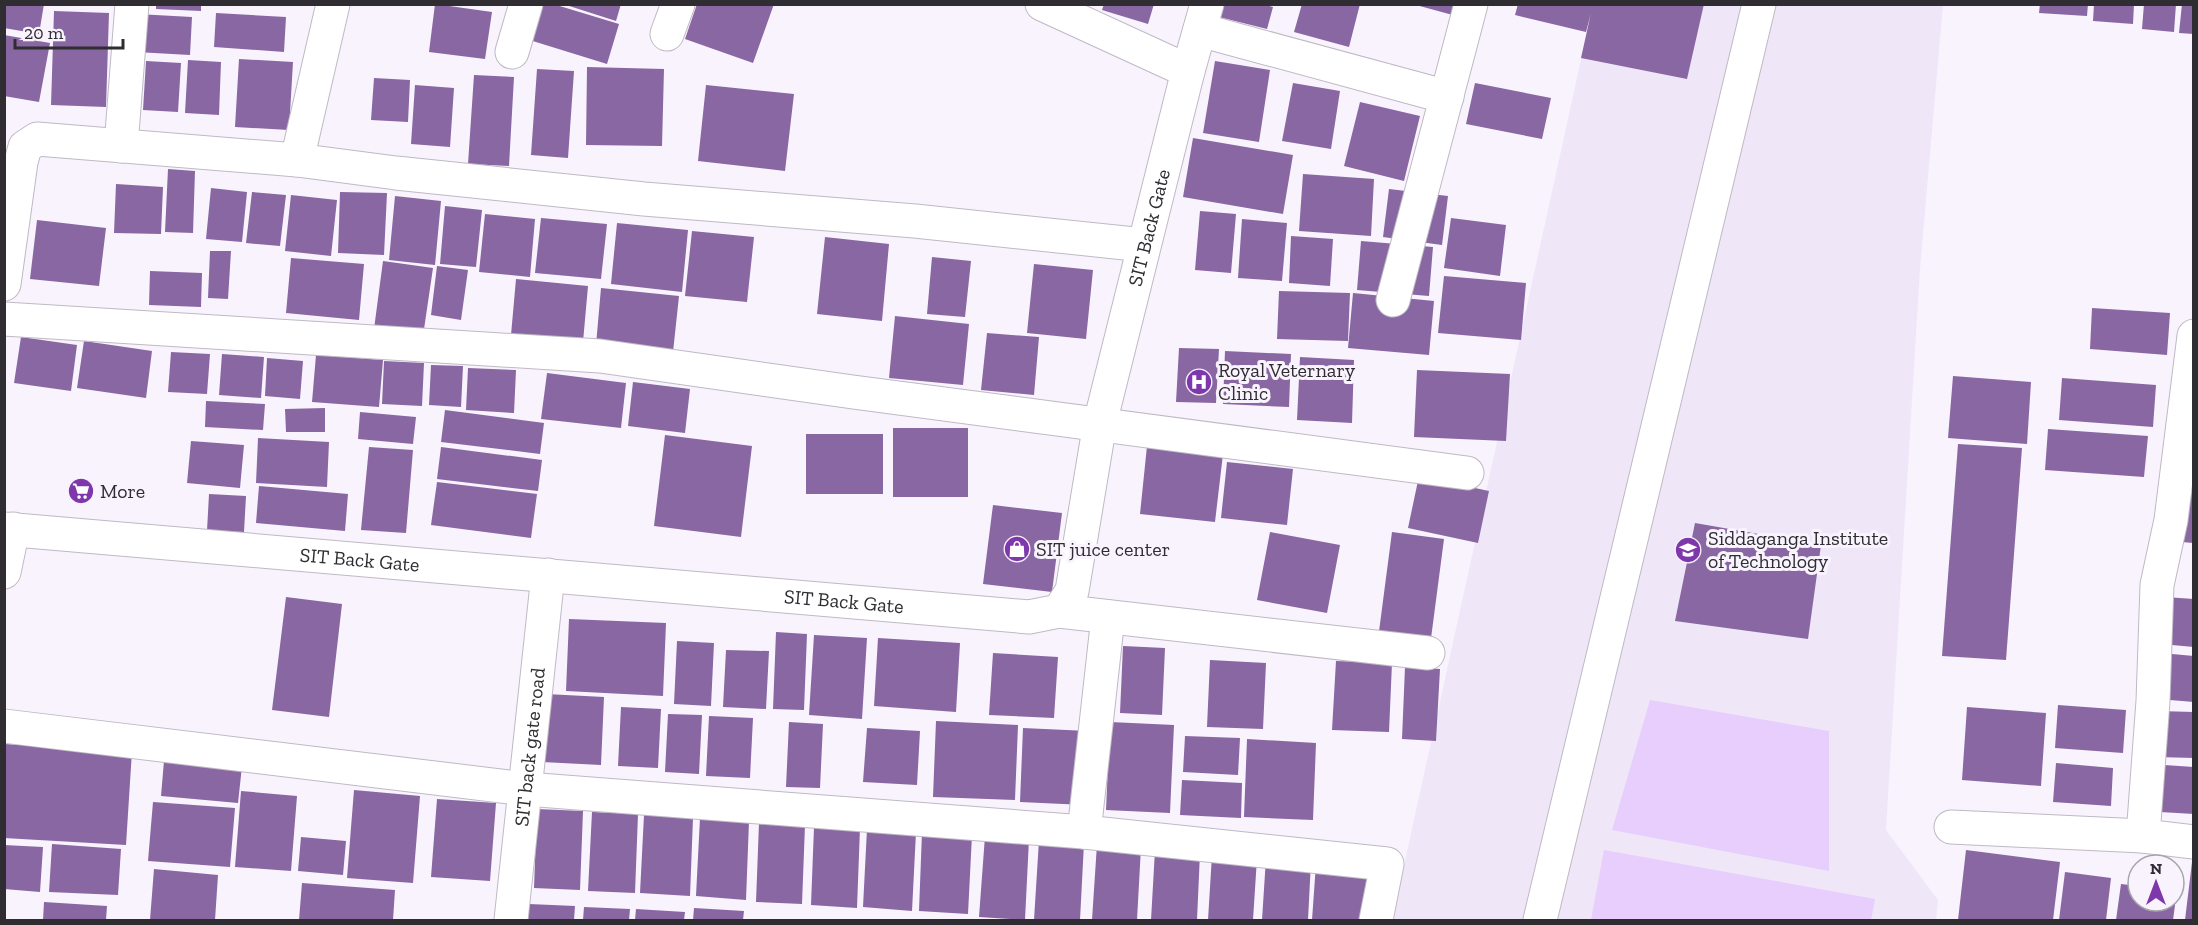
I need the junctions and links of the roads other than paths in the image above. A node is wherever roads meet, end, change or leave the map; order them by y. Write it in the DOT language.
graph roads {
  1 [pos="132,4"];
  2 [pos="333,4"];
  3 [pos="526,4"];
  4 [pos="1042,4"];
  5 [pos="1471,4"];
  6 [pos="1759,4"];
  7 [pos="1204,17"];
  8 [pos="512,52"];
  9 [pos="1188,71"];
  10 [pos="1447,97"];
  11 [pos="121,146"];
  12 [pos="297,160"];
  13 [pos="1144,244"];
  14 [pos="4,284"];
  15 [pos="1393,300"];
  16 [pos="4,319"];
  17 [pos="2193,336"];
  18 [pos="1100,423"];
  19 [pos="1467,473"];
  20 [pos="9,529"];
  21 [pos="4,572"];
  22 [pos="548,575"];
  23 [pos="1059,611"];
  24 [pos="1108,617"];
  25 [pos="1428,653"];
  26 [pos="4,726"];
  27 [pos="526,789"];
  28 [pos="1951,827"];
  29 [pos="1084,832"];
  30 [pos="2143,836"];
  31 [pos="2193,842"];
  32 [pos="511,921"];
  33 [pos="1376,921"];
  34 [pos="1540,921"];
  1 -- 11 [label="street"];
  2 -- 12 [label="street"];
  3 -- 8 [label="street"];
  4 -- 9 [label="street"];
  5 -- 10 [label="street"];
  6 -- 34 [label="street"];
  7 -- 9 [label="street, SIT Back Gate"];
  7 -- 10 [label="street"];
  9 -- 13 [label="street, SIT Back Gate"];
  10 -- 15 [label="street"];
  11 -- 12 [label="street"];
  11 -- 14 [label="street"];
  12 -- 13 [label="street"];
  13 -- 18 [label="street, SIT Back Gate"];
  16 -- 18 [label="street"];
  17 -- 30 [label="street"];
  18 -- 19 [label="street"];
  18 -- 23 [label="street, SIT Back Gate"];
  20 -- 21 [label="street"];
  20 -- 22 [label="street, SIT Back Gate"];
  22 -- 23 [label="street, SIT Back Gate"];
  22 -- 27 [label="street, SIT back gate road"];
  23 -- 24 [label="street"];
  24 -- 25 [label="street"];
  24 -- 29 [label="street"];
  26 -- 27 [label="street"];
  27 -- 29 [label="street"];
  27 -- 32 [label="street, SIT back gate road"];
  28 -- 30 [label="street"];
  29 -- 33 [label="street"];
  30 -- 31 [label="street"];
}
